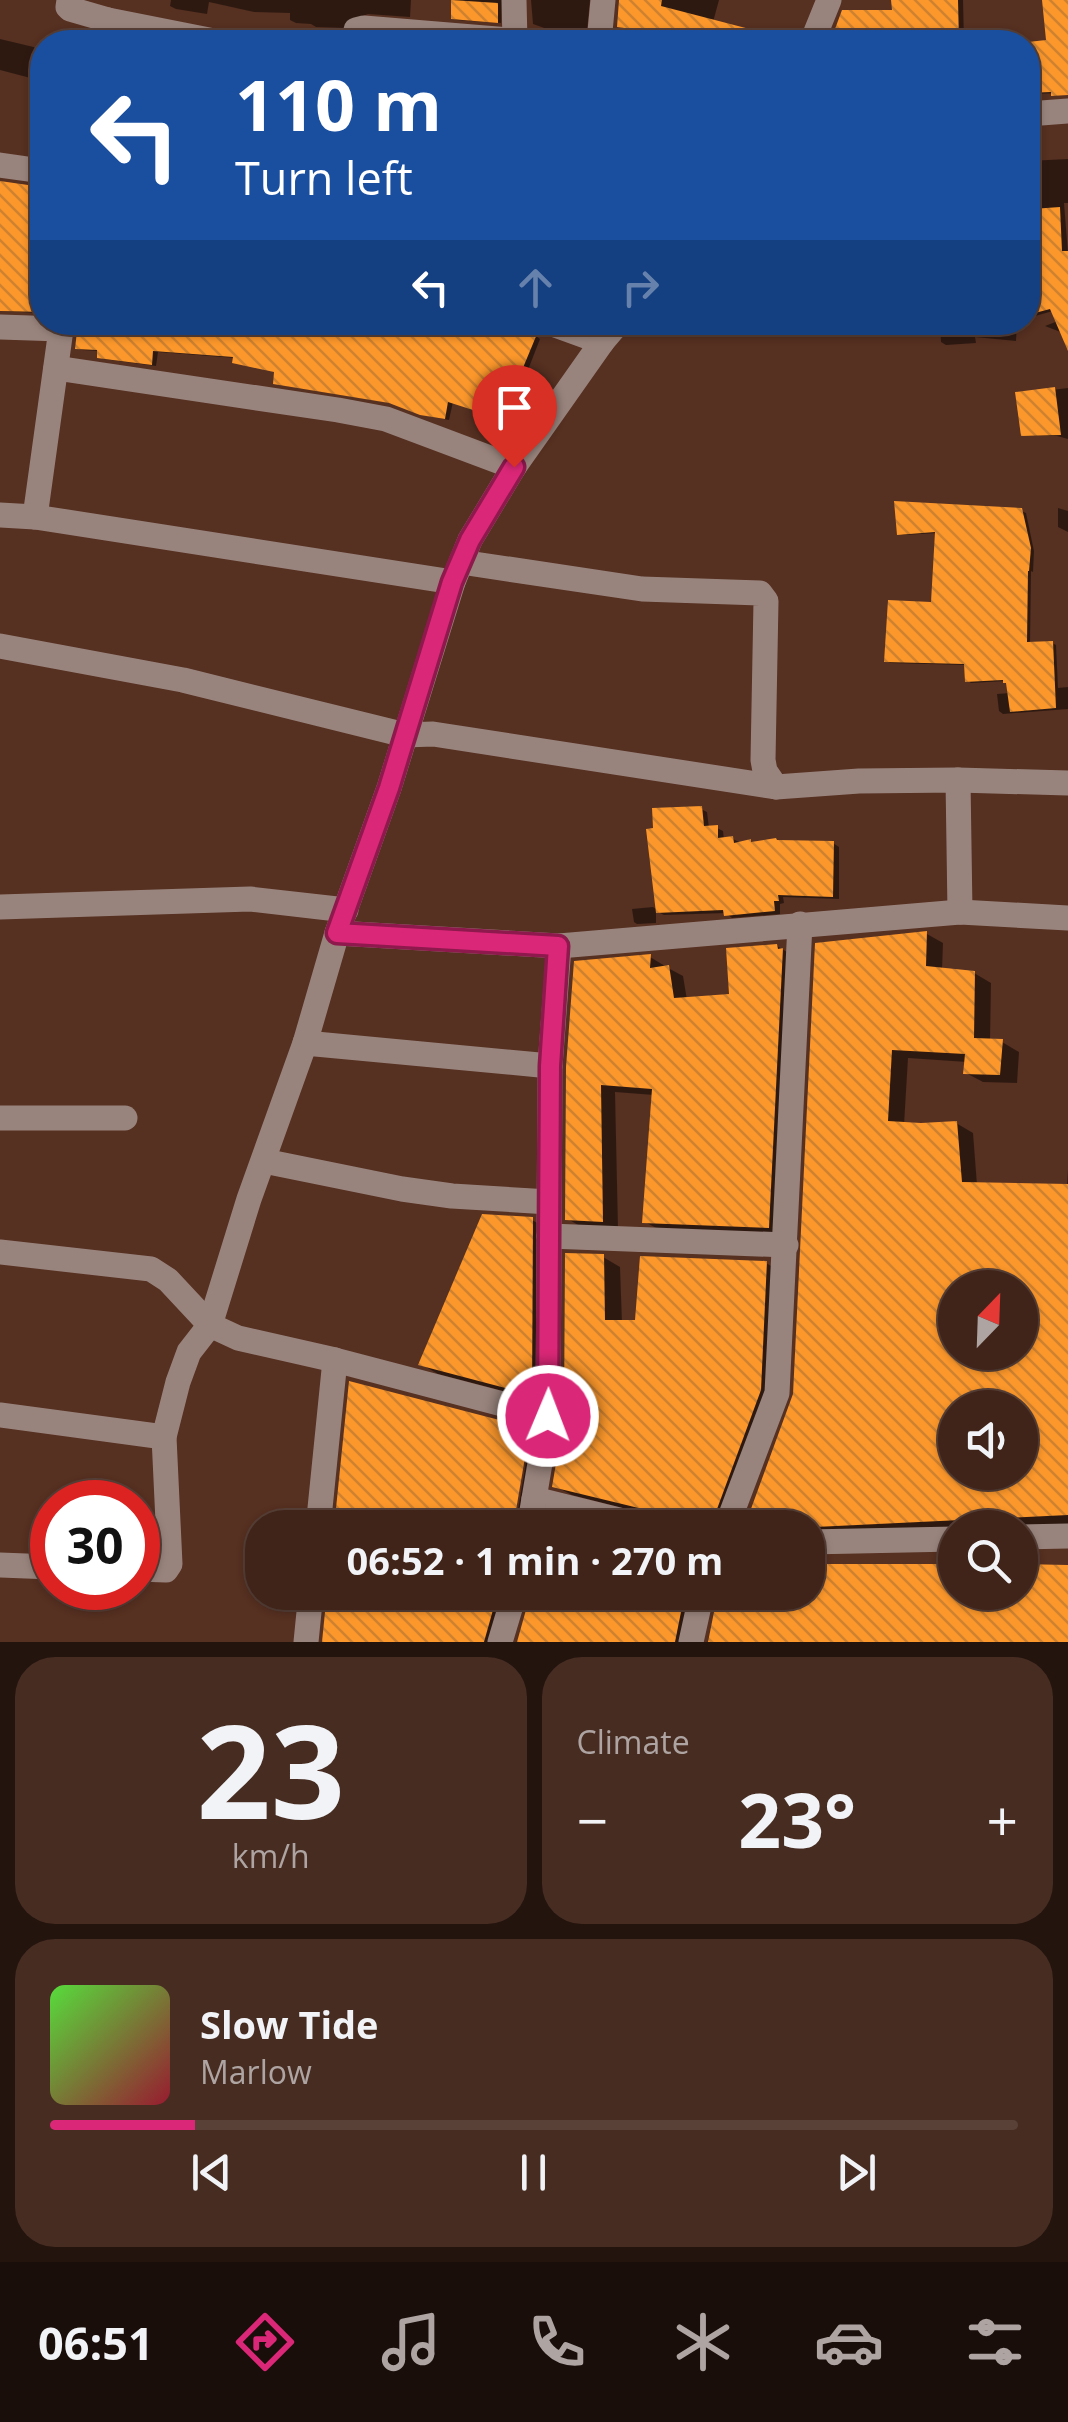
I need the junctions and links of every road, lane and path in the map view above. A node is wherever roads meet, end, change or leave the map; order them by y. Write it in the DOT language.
graph roads {
  1 [pos="69,0"];
  2 [pos="514,0"];
  3 [pos="603,0"];
  4 [pos="828,0"];
  5 [pos="103,30"];
  6 [pos="356,30"];
  7 [pos="386,30"];
  8 [pos="515,30"];
  9 [pos="600,30"];
  10 [pos="817,30"];
  11 [pos="1068,111"];
  12 [pos="1040,113"];
  13 [pos="0,165"];
  14 [pos="30,169"];
  15 [pos="0,327"];
  16 [pos="30,327"];
  17 [pos="61,335"];
  18 [pos="608,335"];
  19 [pos="56,368"];
  20 [pos="514,467"];
  21 [pos="0,515"];
  22 [pos="35,517"];
  23 [pos="457,572"];
  24 [pos="0,646"];
  25 [pos="405,735"];
  26 [pos="958,780"];
  27 [pos="1068,783"];
  28 [pos="776,787"];
  29 [pos="0,907"];
  30 [pos="960,912"];
  31 [pos="1068,918"];
  32 [pos="342,921"];
  33 [pos="800,924"];
  34 [pos="558,946"];
  35 [pos="305,1044"];
  36 [pos="550,1066"];
  37 [pos="0,1118"];
  38 [pos="125,1118"];
  39 [pos="264,1160"];
  40 [pos="549,1202"];
  41 [pos="549,1236"];
  42 [pos="786,1245"];
  43 [pos="0,1252"];
  44 [pos="210,1325"];
  45 [pos="335,1360"];
  46 [pos="0,1416"];
  47 [pos="548,1416"];
  48 [pos="164,1436"];
  49 [pos="534,1499"];
  50 [pos="320,1510"];
  51 [pos="532,1510"];
  52 [pos="578,1510"];
  53 [pos="733,1510"];
  54 [pos="1068,1536"];
  55 [pos="1038,1537"];
  56 [pos="938,1538"];
  57 [pos="825,1542"];
  58 [pos="0,1566"];
  59 [pos="30,1567"];
  60 [pos="160,1570"];
  61 [pos="309,1610"];
  62 [pos="510,1610"];
  63 [pos="698,1610"];
  64 [pos="306,1642"];
  65 [pos="500,1642"];
  66 [pos="691,1642"];
  1 -- 5 [label="street"];
  2 -- 8 [label="street"];
  3 -- 9 [label="street"];
  4 -- 10 [label="street"];
  6 -- 7 [label="street"];
  11 -- 12 [label="street"];
  13 -- 14 [label="street"];
  15 -- 16 [label="street"];
  17 -- 19 [label="street"];
  18 -- 20 [label="street"];
  19 -- 20 [label="street"];
  19 -- 22 [label="street"];
  20 -- 23 [label="street"];
  21 -- 22 [label="street"];
  22 -- 23 [label="street"];
  23 -- 25 [label="street"];
  23 -- 28 [label="street"];
  24 -- 25 [label="street"];
  25 -- 28 [label="street"];
  25 -- 32 [label="street"];
  26 -- 27 [label="street"];
  26 -- 28 [label="street"];
  26 -- 30 [label="street"];
  29 -- 32 [label="street"];
  30 -- 31 [label="street"];
  30 -- 33 [label="street"];
  32 -- 34 [label="street"];
  32 -- 35 [label="street"];
  33 -- 34 [label="street"];
  33 -- 42 [label="street"];
  34 -- 36 [label="street"];
  35 -- 36 [label="street"];
  35 -- 39 [label="street"];
  36 -- 40 [label="street"];
  37 -- 38 [label="street"];
  39 -- 40 [label="street"];
  39 -- 44 [label="street"];
  40 -- 41 [label="street"];
  41 -- 42 [label="street"];
  41 -- 47 [label="street"];
  42 -- 53 [label="street"];
  43 -- 44 [label="street"];
  44 -- 45 [label="street"];
  44 -- 48 [label="street"];
  45 -- 47 [label="street"];
  45 -- 50 [label="street"];
  46 -- 48 [label="street"];
  47 -- 49 [label="street"];
  48 -- 60 [label="street"];
  49 -- 51 [label="street"];
  49 -- 52 [label="street"];
  54 -- 55 [label="street"];
  56 -- 57 [label="street"];
  58 -- 59 [label="street"];
  61 -- 64 [label="street"];
  62 -- 65 [label="street"];
  63 -- 66 [label="street"];
}
